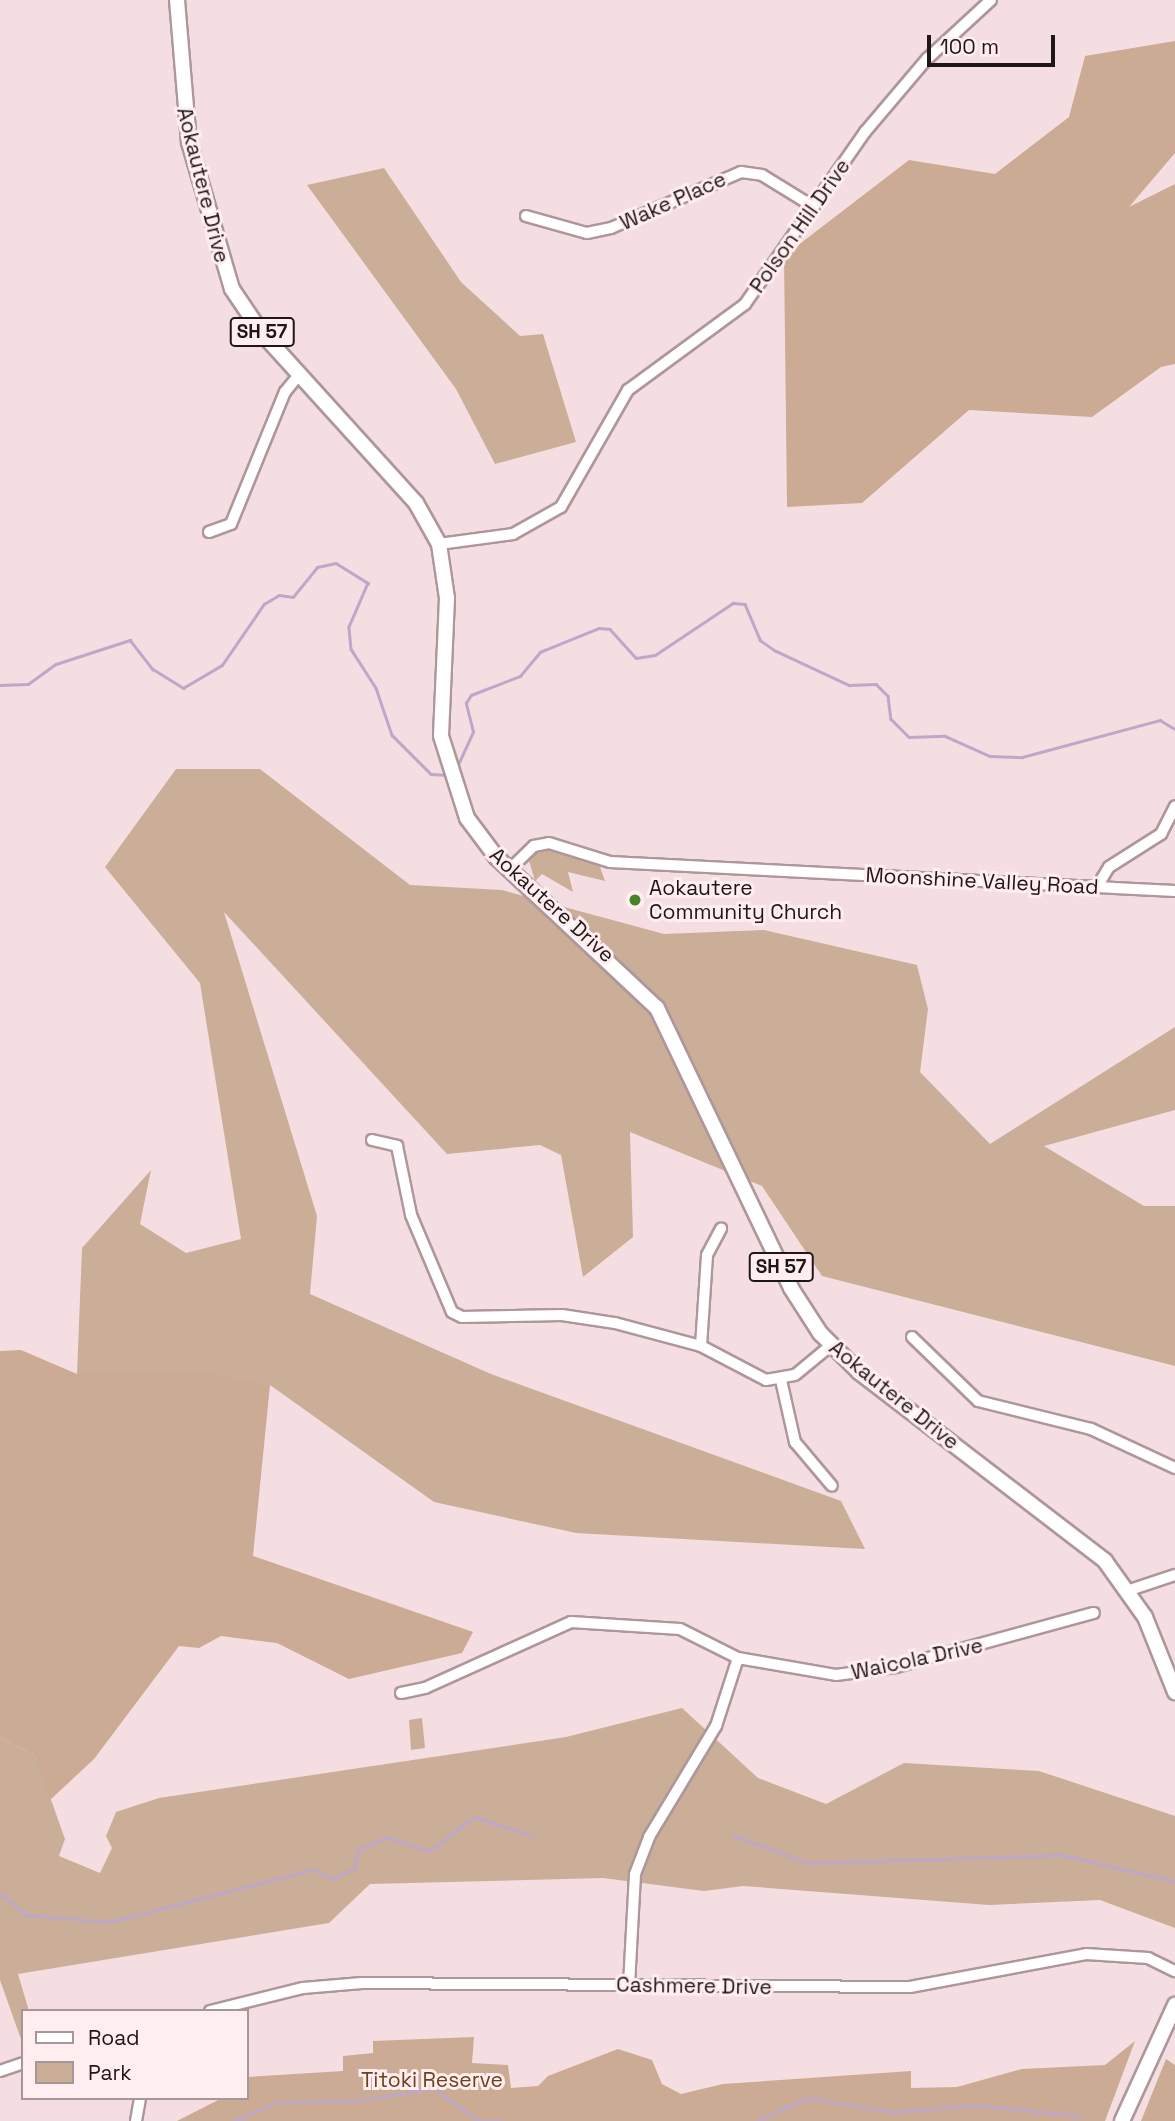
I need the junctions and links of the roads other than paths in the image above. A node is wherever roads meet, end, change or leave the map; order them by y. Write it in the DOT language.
graph roads {
  1 [pos="177,0"];
  2 [pos="991,0"];
  3 [pos="814,207"];
  4 [pos="526,216"];
  5 [pos="299,374"];
  6 [pos="209,532"];
  7 [pos="439,544"];
  8 [pos="1175,806"];
  9 [pos="509,870"];
  10 [pos="1097,887"];
  11 [pos="1175,891"];
  12 [pos="372,1140"];
  13 [pos="720,1229"];
  14 [pos="912,1337"];
  15 [pos="701,1346"];
  16 [pos="830,1346"];
  17 [pos="781,1380"];
  18 [pos="1175,1468"];
  19 [pos="832,1486"];
  20 [pos="1175,1575"];
  21 [pos="1130,1590"];
  22 [pos="1094,1613"];
  23 [pos="738,1658"];
  24 [pos="1175,1692"];
  25 [pos="401,1693"];
  26 [pos="1175,1972"];
  27 [pos="629,1985"];
  28 [pos="1175,2006"];
  29 [pos="219,2009"];
  30 [pos="21,2064"];
  31 [pos="0,2071"];
  32 [pos="140,2100"];
  33 [pos="136,2121"];
  34 [pos="1122,2121"];
  1 -- 5 [label="highway, Aokautere Drive / SH 57"];
  2 -- 3 [label="street, Polson Hill Drive"];
  3 -- 4 [label="street, Wake Place"];
  3 -- 7 [label="street, Polson Hill Drive"];
  5 -- 6 [label="street"];
  5 -- 7 [label="highway, Aokautere Drive / SH 57"];
  7 -- 9 [label="highway, Aokautere Drive / SH 57"];
  8 -- 10 [label="street"];
  9 -- 10 [label="street, Moonshine Valley Road"];
  9 -- 16 [label="highway, Aokautere Drive / SH 57"];
  10 -- 11 [label="street, Moonshine Valley Road"];
  12 -- 15 [label="street"];
  13 -- 15 [label="street"];
  14 -- 18 [label="street"];
  15 -- 17 [label="street"];
  16 -- 17 [label="street"];
  16 -- 21 [label="highway, Aokautere Drive / SH 57"];
  17 -- 19 [label="street"];
  20 -- 21 [label="street"];
  21 -- 24 [label="highway, Aokautere Drive / SH 57"];
  22 -- 23 [label="street, Waicola Drive"];
  23 -- 25 [label="street, Waicola Drive"];
  23 -- 27 [label="street"];
  26 -- 27 [label="street, Cashmere Drive"];
  27 -- 29 [label="street, Cashmere Drive"];
  28 -- 34 [label="highway"];
  30 -- 31 [label="street"];
  32 -- 33 [label="street"];
}
